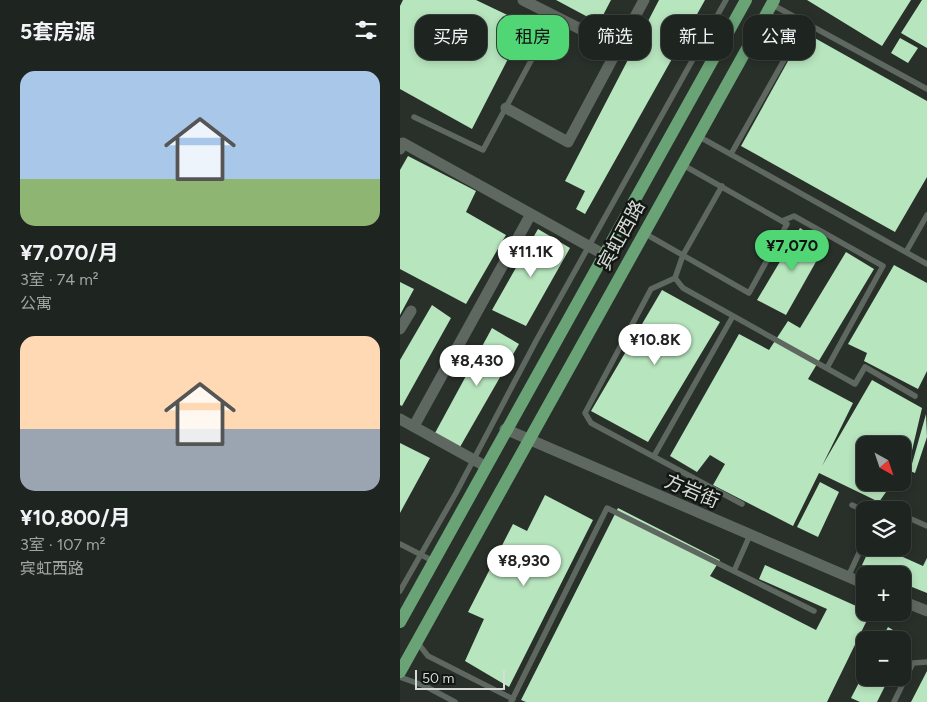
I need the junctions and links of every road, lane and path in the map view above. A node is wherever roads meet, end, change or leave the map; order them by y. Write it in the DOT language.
graph roads {
  1 [pos="523,0"];
  2 [pos="644,0"];
  3 [pos="726,0"];
  4 [pos="746,0"];
  5 [pos="773,2"];
  6 [pos="553,15"];
  7 [pos="636,15"];
  8 [pos="793,15"];
  9 [pos="815,28"];
  10 [pos="532,60"];
  11 [pos="612,60"];
  12 [pos="784,60"];
  13 [pos="927,89"];
  14 [pos="506,108"];
  15 [pos="414,117"];
  16 [pos="698,136"];
  17 [pos="400,149"];
  18 [pos="731,154"];
  19 [pos="682,164"];
  20 [pos="722,186"];
  21 [pos="531,214"];
  22 [pos="927,215"];
  23 [pos="782,221"];
  24 [pos="644,233"];
  25 [pos="589,246"];
  26 [pos="906,252"];
  27 [pos="603,254"];
  28 [pos="682,255"];
  29 [pos="927,264"];
  30 [pos="674,278"];
  31 [pos="411,312"];
  32 [pos="733,316"];
  33 [pos="400,329"];
  34 [pos="827,368"];
  35 [pos="915,396"];
  36 [pos="400,419"];
  37 [pos="414,426"];
  38 [pos="505,429"];
  39 [pos="528,439"];
  40 [pos="654,456"];
  41 [pos="479,463"];
  42 [pos="742,504"];
  43 [pos="852,504"];
  44 [pos="856,506"];
  45 [pos="911,519"];
  46 [pos="927,526"];
  47 [pos="750,535"];
  48 [pos="400,544"];
  49 [pos="421,555"];
  50 [pos="858,556"];
  51 [pos="433,561"];
  52 [pos="734,571"];
  53 [pos="848,577"];
  54 [pos="856,580"];
  55 [pos="400,591"];
  56 [pos="911,605"];
  57 [pos="814,611"];
  58 [pos="927,611"];
  59 [pos="400,622"];
  60 [pos="417,641"];
  61 [pos="927,662"];
  62 [pos="400,672"];
  63 [pos="400,677"];
  64 [pos="512,700"];
  65 [pos="455,702"];
  66 [pos="894,702"];
  1 -- 6 [label="street"];
  2 -- 7 [label="street"];
  3 -- 25 [label="lane"];
  4 -- 27 [label="main road, 宾虹西路"];
  5 -- 8 [label="lane"];
  5 -- 16 [label="main road, 宾虹西路"];
  9 -- 13 [label="lane"];
  10 -- 14 [label="lane"];
  11 -- 14 [label="street"];
  12 -- 18 [label="lane"];
  14 -- 15 [label="lane"];
  16 -- 18 [label="lane"];
  16 -- 19 [label="main road, 宾虹西路"];
  17 -- 21 [label="street"];
  18 -- 26 [label="lane"];
  19 -- 20 [label="lane"];
  19 -- 24 [label="main road, 宾虹西路"];
  20 -- 23 [label="lane"];
  20 -- 28 [label="lane"];
  21 -- 25 [label="street"];
  21 -- 37 [label="street"];
  22 -- 26 [label="lane"];
  23 -- 28 [label="lane"];
  23 -- 34 [label="lane"];
  24 -- 28 [label="lane"];
  24 -- 39 [label="main road, 宾虹西路"];
  25 -- 27 [label="street"];
  25 -- 41 [label="lane"];
  26 -- 29 [label="lane"];
  27 -- 38 [label="main road, 宾虹西路"];
  28 -- 30 [label="lane"];
  30 -- 32 [label="lane"];
  30 -- 40 [label="lane"];
  31 -- 33 [label="street"];
  32 -- 34 [label="lane"];
  32 -- 40 [label="lane"];
  34 -- 35 [label="lane"];
  36 -- 37 [label="street"];
  37 -- 41 [label="street"];
  38 -- 39 [label="street, 方岩街"];
  38 -- 41 [label="main road, 宾虹西路"];
  39 -- 47 [label="street, 方岩街"];
  39 -- 60 [label="main road, 宾虹西路"];
  40 -- 42 [label="lane"];
  41 -- 49 [label="lane"];
  41 -- 51 [label="main road, 宾虹西路"];
  43 -- 44 [label="lane"];
  45 -- 46 [label="lane"];
  47 -- 52 [label="lane"];
  47 -- 53 [label="street, 方岩街"];
  48 -- 49 [label="lane"];
  49 -- 51 [label="lane"];
  49 -- 55 [label="lane"];
  50 -- 53 [label="lane"];
  51 -- 59 [label="main road, 宾虹西路"];
  52 -- 57 [label="lane"];
  52 -- 64 [label="lane"];
  53 -- 54 [label="street, 方岩街"];
  56 -- 58 [label="street"];
  60 -- 62 [label="main road, 宾虹西路"];
  60 -- 64 [label="lane"];
  61 -- 66 [label="lane"];
  63 -- 65 [label="lane"];
}
